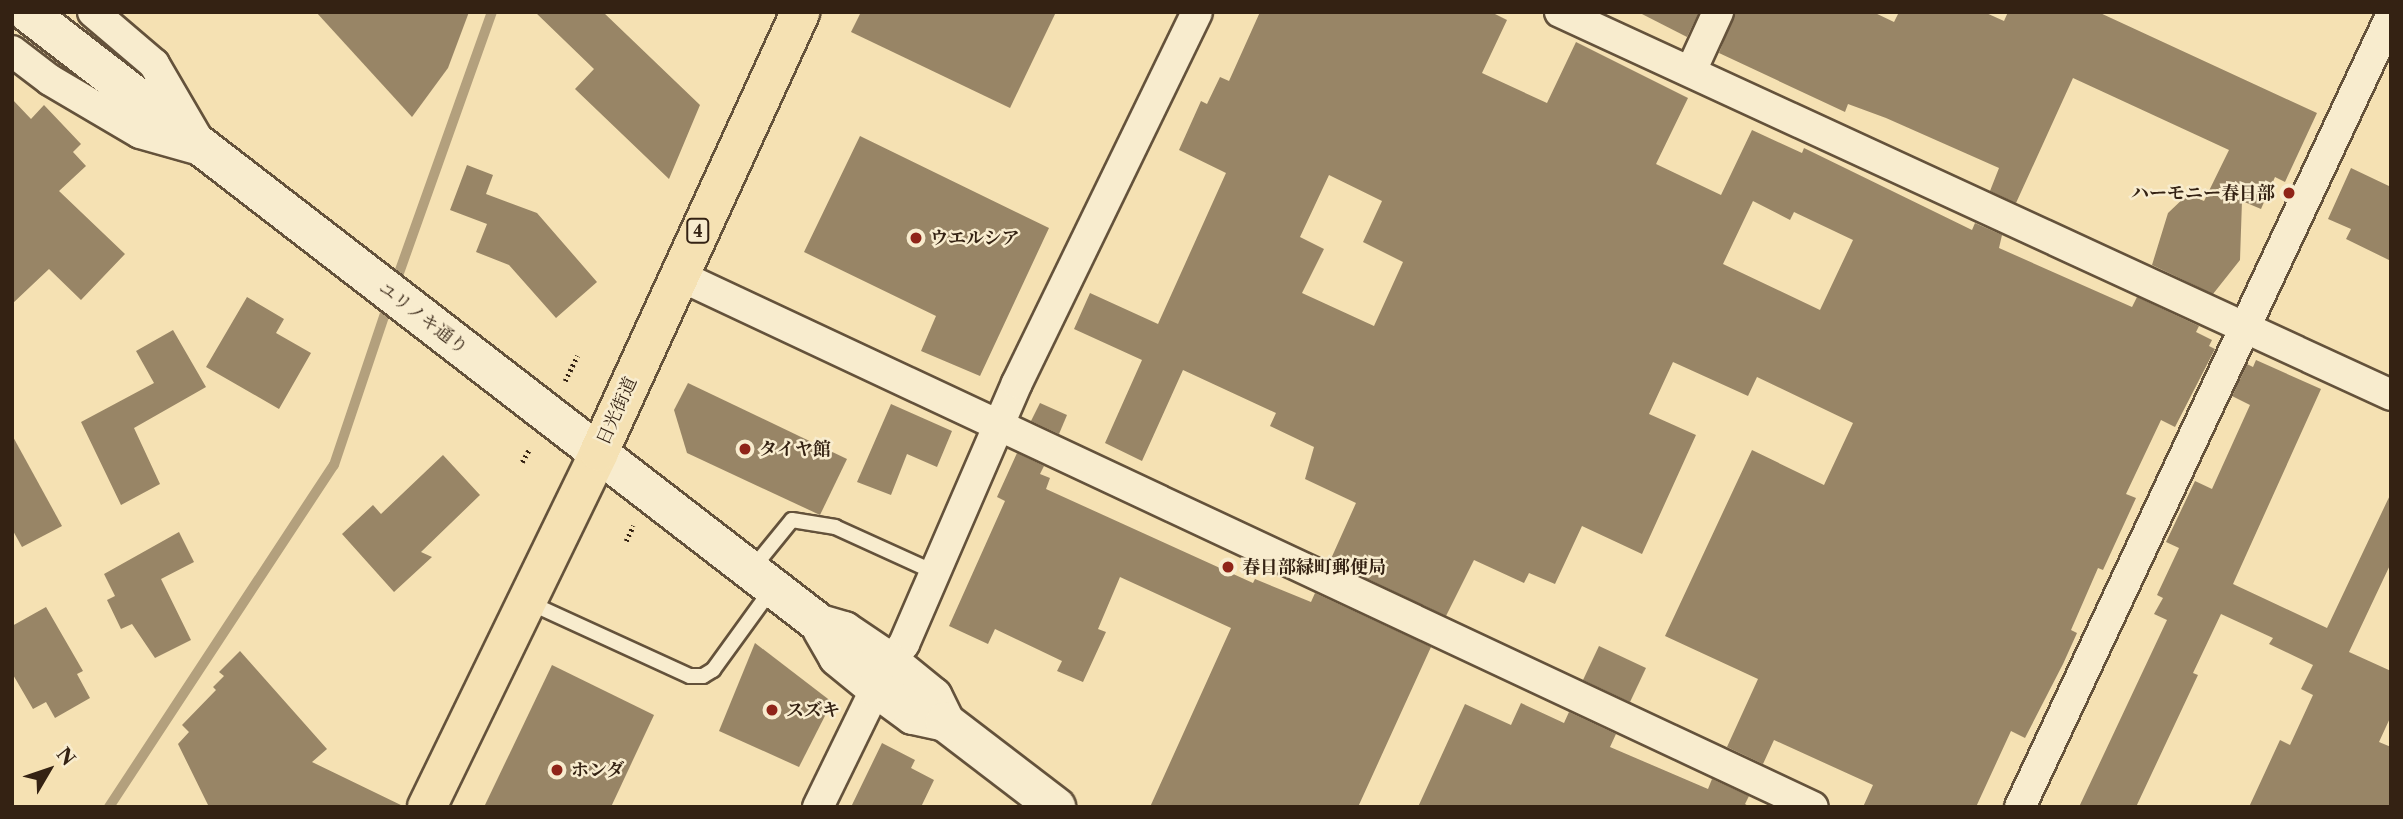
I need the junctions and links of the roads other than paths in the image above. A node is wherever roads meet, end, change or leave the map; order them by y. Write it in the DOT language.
graph roads {
  1 [pos="27,12"];
  2 [pos="93,12"];
  3 [pos="800,12"];
  4 [pos="1197,12"];
  5 [pos="1560,12"];
  6 [pos="1718,12"];
  7 [pos="2391,16"];
  8 [pos="12,51"];
  9 [pos="1691,71"];
  10 [pos="204,151"];
  11 [pos="678,275"];
  12 [pos="2246,327"];
  13 [pos="2391,395"];
  14 [pos="998,425"];
  15 [pos="599,452"];
  16 [pos="934,572"];
  17 [pos="762,579"];
  18 [pos="527,602"];
  19 [pos="883,675"];
  20 [pos="427,807"];
  21 [pos="818,807"];
  22 [pos="1056,807"];
  23 [pos="1813,807"];
  24 [pos="2020,807"];
  1 -- 10 [label="street, ユリノキ通り"];
  2 -- 10 [label="street"];
  3 -- 11 [label="highway, 日光街道 / 4"];
  4 -- 14 [label="street"];
  5 -- 9 [label="street"];
  6 -- 9 [label="street"];
  7 -- 12 [label="street"];
  8 -- 10 [label="street"];
  9 -- 12 [label="street"];
  10 -- 15 [label="street, ユリノキ通り"];
  11 -- 14 [label="street"];
  11 -- 15 [label="highway, 日光街道 / 4"];
  12 -- 13 [label="street"];
  12 -- 24 [label="street"];
  14 -- 16 [label="street"];
  14 -- 23 [label="street"];
  15 -- 17 [label="street, ユリノキ通り"];
  15 -- 18 [label="highway, 日光街道 / 4"];
  16 -- 17 [label="lane"];
  16 -- 19 [label="street"];
  17 -- 18 [label="lane"];
  17 -- 19 [label="street, ユリノキ通り"];
  18 -- 20 [label="highway, 日光街道 / 4"];
  19 -- 21 [label="street"];
  19 -- 22 [label="street, ユリノキ通り"];
}
